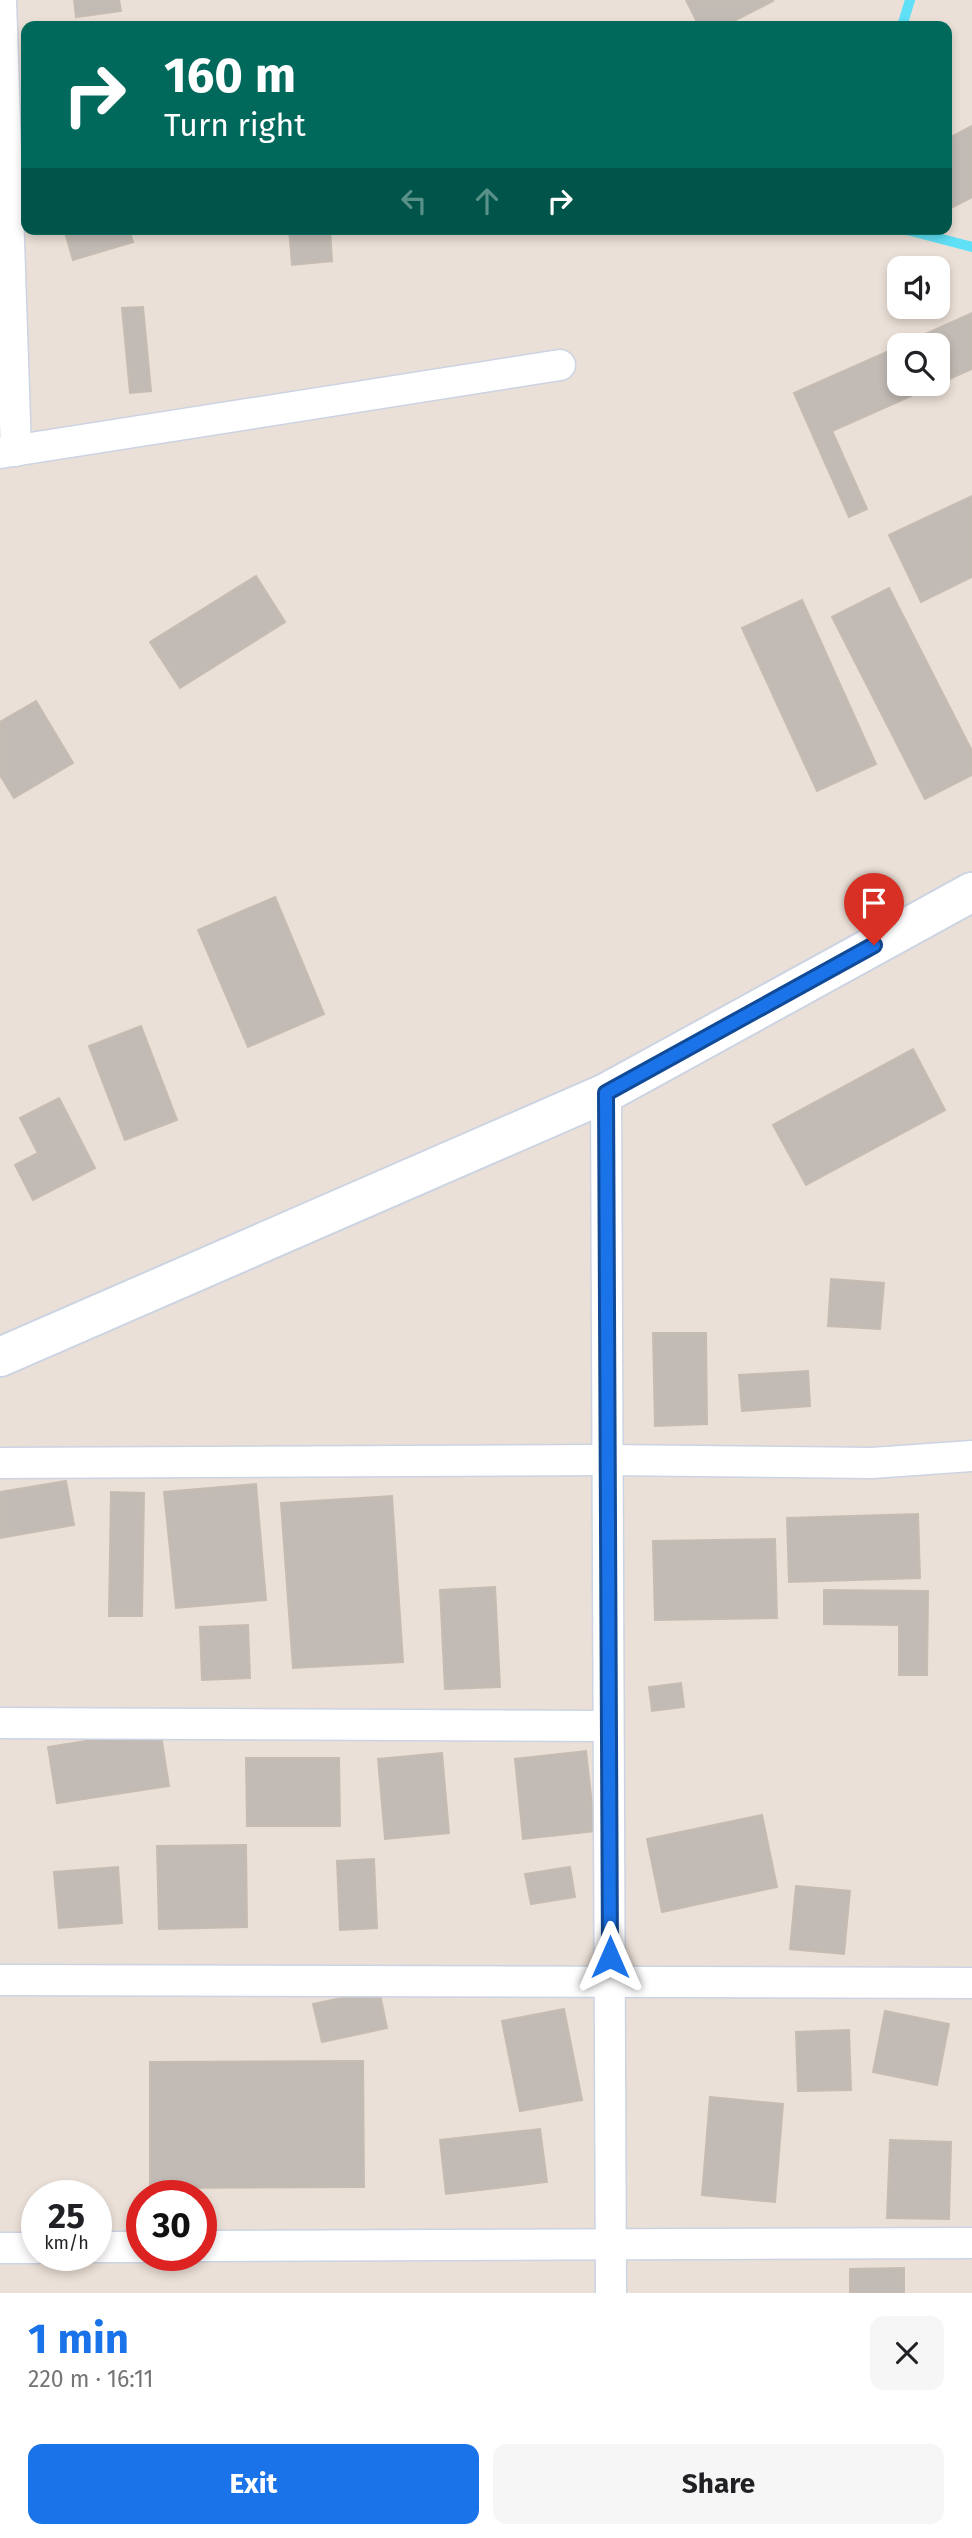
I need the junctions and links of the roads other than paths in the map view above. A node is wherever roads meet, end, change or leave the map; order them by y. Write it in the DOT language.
graph roads {
  1 [pos="1,0"];
  2 [pos="11,191"];
  3 [pos="560,365"];
  4 [pos="8,452"];
  5 [pos="972,891"];
  6 [pos="606,1093"];
  7 [pos="0,1357"];
  8 [pos="972,1456"];
  9 [pos="607,1460"];
  10 [pos="0,1462"];
  11 [pos="0,1723"];
  12 [pos="608,1726"];
  13 [pos="0,1980"];
  14 [pos="610,1983"];
  15 [pos="972,1983"];
  16 [pos="611,2242"];
  17 [pos="972,2242"];
  18 [pos="217,2246"];
  19 [pos="0,2248"];
  20 [pos="21,2248"];
  21 [pos="611,2293"];
  1 -- 2 [label="street"];
  2 -- 4 [label="street"];
  3 -- 4 [label="street"];
  5 -- 6 [label="main road"];
  6 -- 7 [label="main road"];
  6 -- 9 [label="street"];
  8 -- 9 [label="street"];
  9 -- 10 [label="street"];
  9 -- 12 [label="street"];
  11 -- 12 [label="street"];
  12 -- 14 [label="street"];
  13 -- 14 [label="street"];
  14 -- 15 [label="street"];
  14 -- 16 [label="street"];
  16 -- 17 [label="street"];
  16 -- 18 [label="street"];
  16 -- 21 [label="street"];
  19 -- 20 [label="street"];
}
